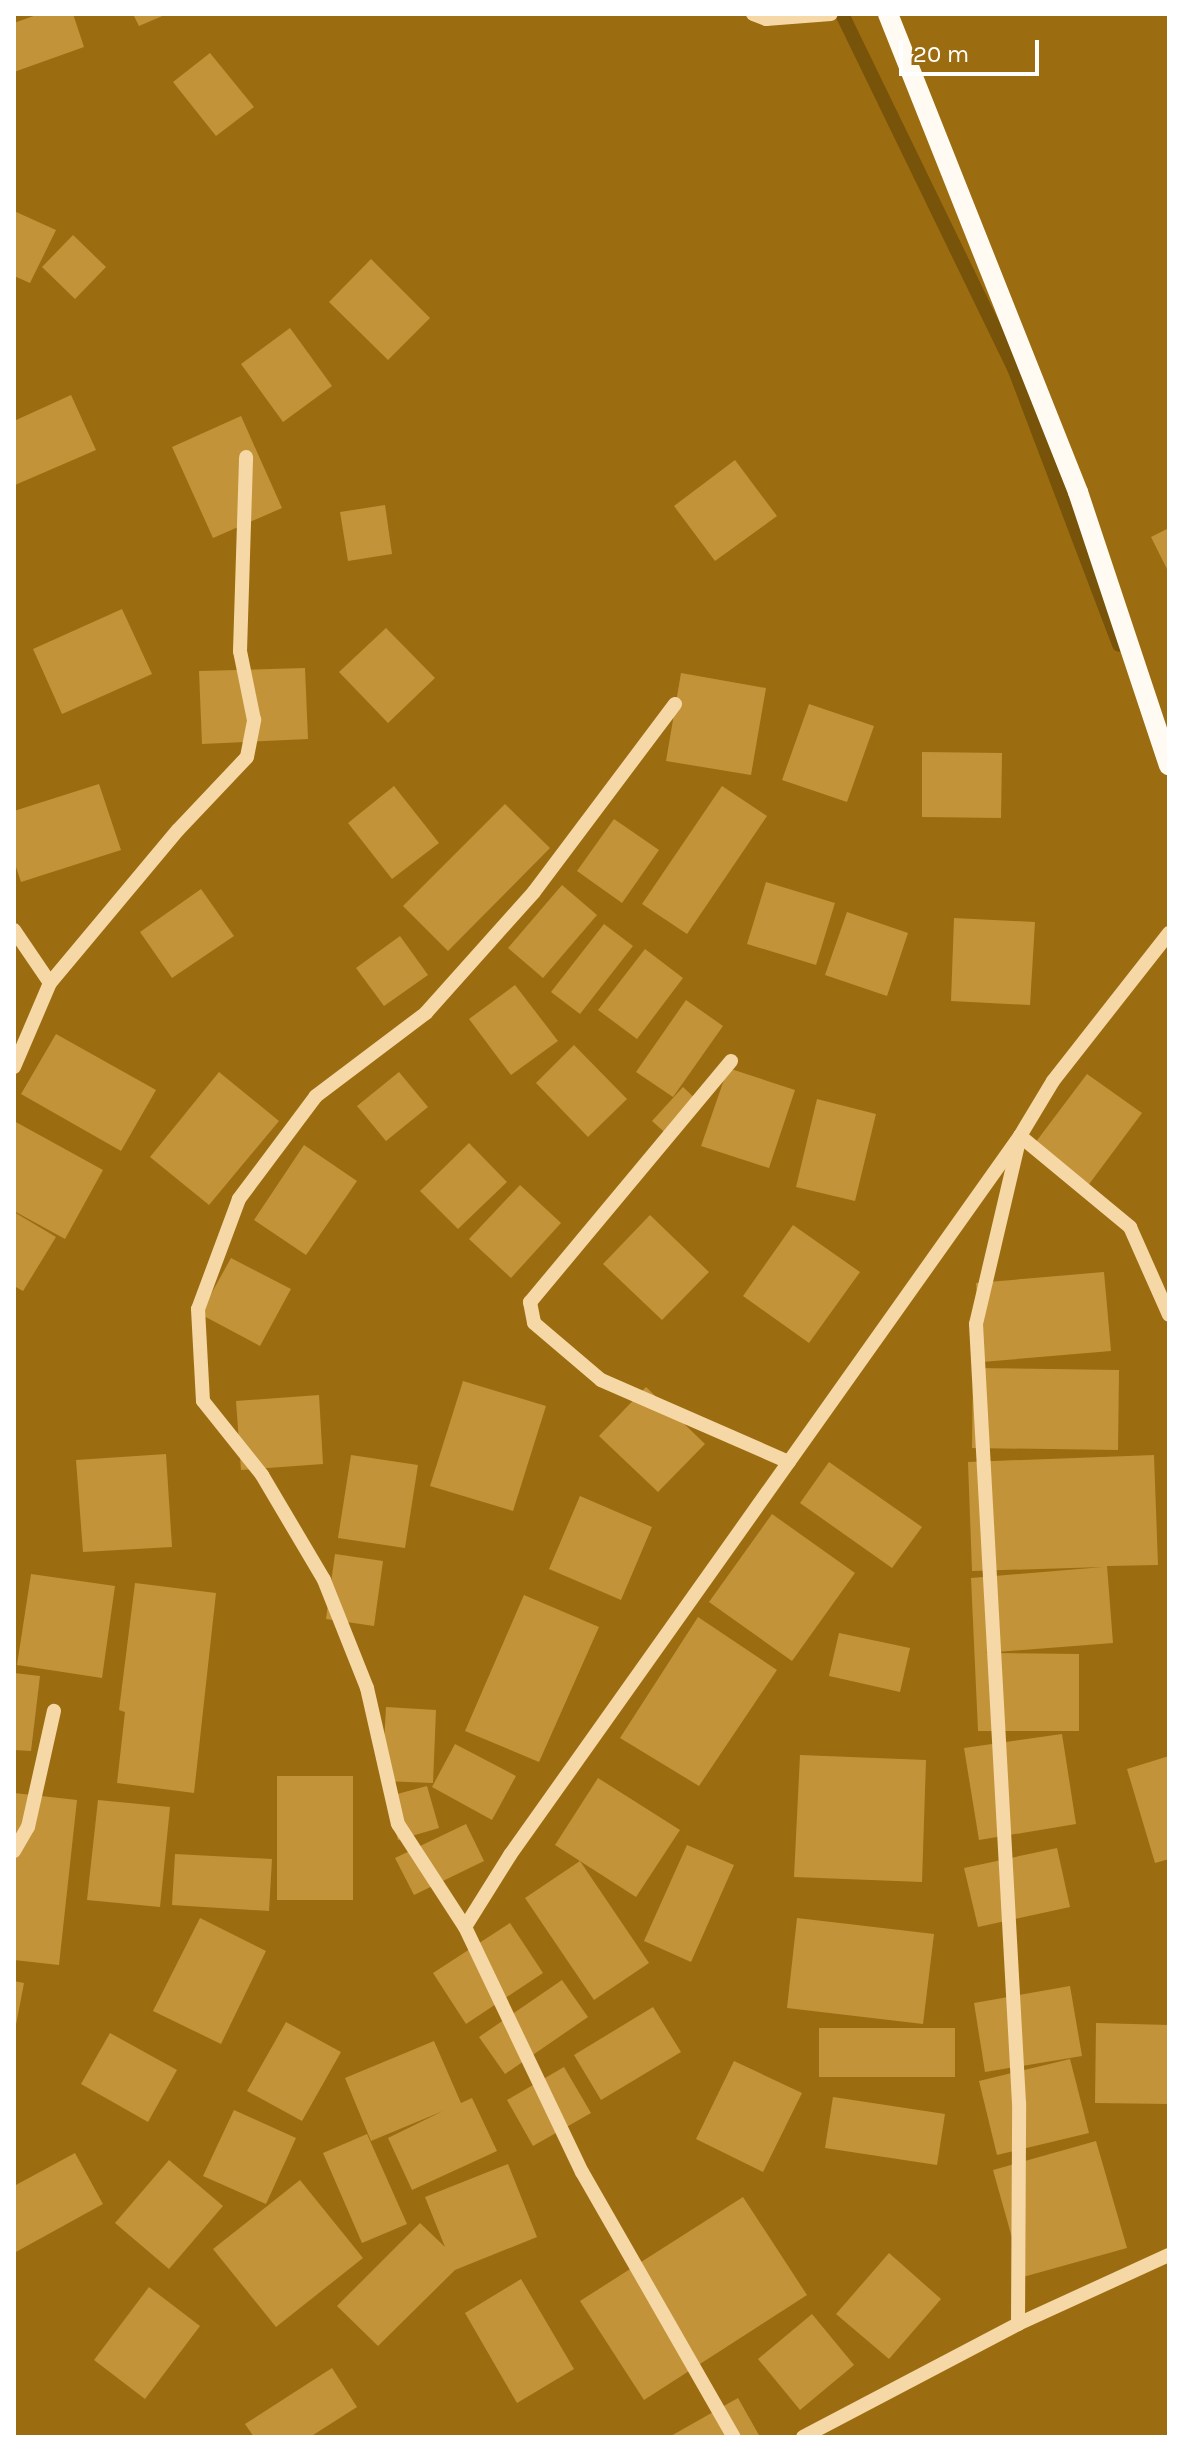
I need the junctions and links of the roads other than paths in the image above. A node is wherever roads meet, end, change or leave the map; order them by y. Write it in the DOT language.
graph roads {
  1 [pos="753,14"];
  2 [pos="831,14"];
  3 [pos="888,14"];
  4 [pos="246,457"];
  5 [pos="675,704"];
  6 [pos="1169,765"];
  7 [pos="14,930"];
  8 [pos="1169,933"];
  9 [pos="50,983"];
  10 [pos="731,1061"];
  11 [pos="14,1067"];
  12 [pos="1020,1136"];
  13 [pos="1169,1315"];
  14 [pos="789,1462"];
  15 [pos="54,1711"];
  16 [pos="14,1851"];
  17 [pos="465,1927"];
  18 [pos="1169,2255"];
  19 [pos="1018,2324"];
  20 [pos="734,2437"];
  21 [pos="803,2437"];
  1 -- 2 [label="street"];
  3 -- 6 [label="main road"];
  4 -- 9 [label="street"];
  5 -- 17 [label="street"];
  7 -- 9 [label="street"];
  8 -- 12 [label="street"];
  9 -- 11 [label="street"];
  10 -- 14 [label="street"];
  12 -- 13 [label="street"];
  12 -- 14 [label="street"];
  12 -- 19 [label="street"];
  14 -- 17 [label="street"];
  15 -- 16 [label="street"];
  17 -- 20 [label="street"];
  18 -- 19 [label="street"];
  19 -- 21 [label="street"];
}
